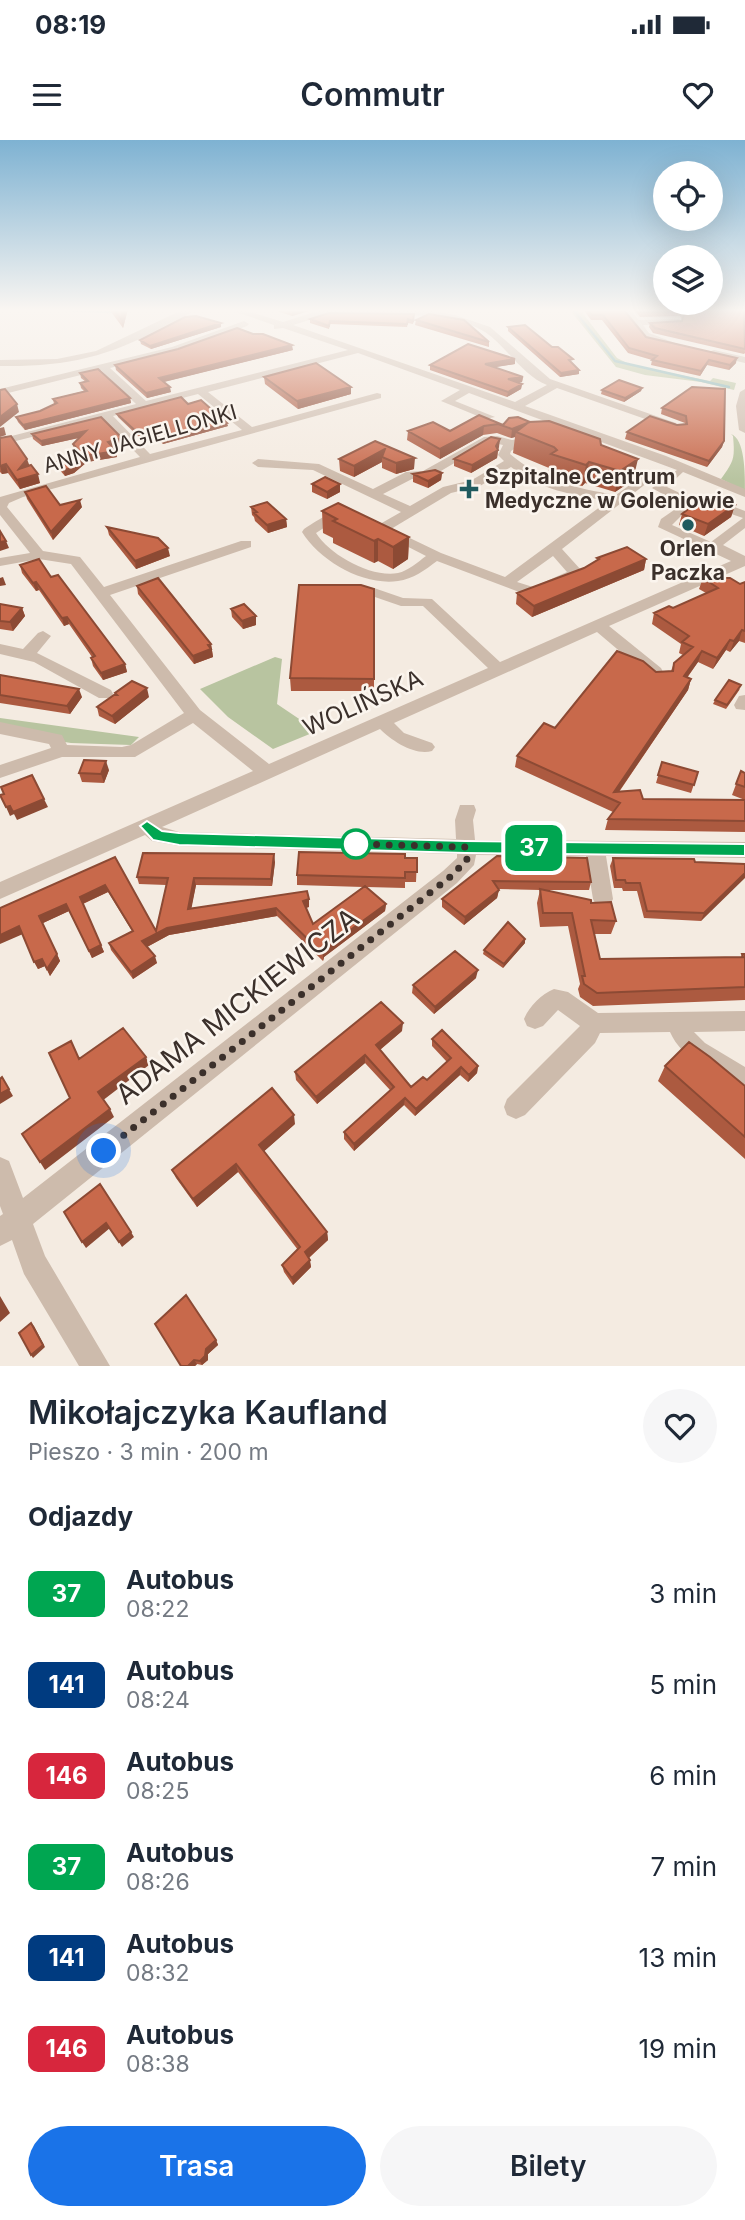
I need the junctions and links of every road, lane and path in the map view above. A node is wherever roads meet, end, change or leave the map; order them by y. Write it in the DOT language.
graph roads {
  1 [pos="111,366"];
  2 [pos="295,366"];
  3 [pos="395,366"];
  4 [pos="529,366"];
  5 [pos="104,368"];
  6 [pos="555,385"];
  7 [pos="201,391"];
  8 [pos="465,392"];
  9 [pos="745,392"];
  10 [pos="0,393"];
  11 [pos="377,396"];
  12 [pos="144,405"];
  13 [pos="516,406"];
  14 [pos="106,415"];
  15 [pos="489,417"];
  16 [pos="680,427"];
  17 [pos="560,429"];
  18 [pos="249,430"];
  19 [pos="745,430"];
  20 [pos="0,442"];
  21 [pos="147,458"];
  22 [pos="512,462"];
  23 [pos="258,463"];
  24 [pos="678,473"];
  25 [pos="662,484"];
  26 [pos="373,494"];
  27 [pos="745,494"];
  28 [pos="618,499"];
  29 [pos="745,500"];
  30 [pos="694,505"];
  31 [pos="0,507"];
  32 [pos="410,511"];
  33 [pos="737,521"];
  34 [pos="381,529"];
  35 [pos="246,544"];
  36 [pos="714,546"];
  37 [pos="554,548"];
  38 [pos="39,555"];
  39 [pos="436,556"];
  40 [pos="744,561"];
  41 [pos="0,562"];
  42 [pos="506,583"];
  43 [pos="336,589"];
  44 [pos="101,593"];
  45 [pos="598,625"];
  46 [pos="43,636"];
  47 [pos="0,649"];
  48 [pos="28,654"];
  49 [pos="499,670"];
  50 [pos="661,677"];
  51 [pos="105,694"];
  52 [pos="194,714"];
  53 [pos="0,728"];
  54 [pos="61,751"];
  55 [pos="0,772"];
  56 [pos="267,772"];
  57 [pos="467,810"];
  58 [pos="147,826"];
  59 [pos="465,847"];
  60 [pos="595,848"];
  61 [pos="745,850"];
  62 [pos="0,891"];
  63 [pos="603,899"];
  64 [pos="535,1018"];
  65 [pos="745,1021"];
  66 [pos="594,1023"];
  67 [pos="677,1023"];
  68 [pos="745,1082"];
  69 [pos="516,1107"];
  70 [pos="0,1170"];
  71 [pos="9,1227"];
  72 [pos="95,1366"];
  1 -- 5 [label="street"];
  2 -- 7 [label="street"];
  3 -- 8 [label="street"];
  4 -- 6 [label="street"];
  5 -- 10 [label="street"];
  5 -- 12 [label="street"];
  6 -- 13 [label="street"];
  6 -- 16 [label="street"];
  7 -- 12 [label="street"];
  7 -- 18 [label="street"];
  8 -- 13 [label="street"];
  8 -- 15 [label="street"];
  8 -- 17 [label="street"];
  9 -- 19 [label="street"];
  11 -- 18 [label="street, ANNY JAGIELLONKI"];
  12 -- 14 [label="street"];
  13 -- 17 [label="street"];
  14 -- 20 [label="street"];
  14 -- 21 [label="street"];
  17 -- 24 [label="street"];
  17 -- 27 [label="street"];
  18 -- 21 [label="street, ANNY JAGIELLONKI"];
  21 -- 31 [label="street, ANNY JAGIELLONKI"];
  22 -- 26 [label="street"];
  22 -- 28 [label="street"];
  22 -- 32 [label="street"];
  23 -- 26 [label="street"];
  24 -- 25 [label="street"];
  24 -- 29 [label="street"];
  25 -- 28 [label="street"];
  25 -- 30 [label="street"];
  26 -- 32 [label="street"];
  28 -- 37 [label="street"];
  30 -- 33 [label="street"];
  30 -- 36 [label="street"];
  31 -- 38 [label="street, ANNY JAGIELLONKI"];
  32 -- 34 [label="street"];
  33 -- 36 [label="street"];
  34 -- 39 [label="street"];
  34 -- 39 [label="street"];
  35 -- 44 [label="street"];
  36 -- 40 [label="street"];
  37 -- 42 [label="street"];
  37 -- 42 [label="street"];
  38 -- 41 [label="street"];
  38 -- 44 [label="street"];
  39 -- 42 [label="street"];
  40 -- 45 [label="street, WOLIŃSKA"];
  43 -- 49 [label="street"];
  44 -- 52 [label="street"];
  45 -- 49 [label="street, WOLIŃSKA"];
  45 -- 50 [label="street"];
  46 -- 48 [label="street"];
  47 -- 48 [label="street"];
  48 -- 51 [label="street"];
  49 -- 56 [label="street, WOLIŃSKA"];
  52 -- 54 [label="street"];
  52 -- 56 [label="street"];
  53 -- 54 [label="street"];
  54 -- 55 [label="street"];
  56 -- 58 [label="street, WOLIŃSKA"];
  57 -- 59 [label="street"];
  58 -- 59 [label="street"];
  58 -- 62 [label="street, WOLIŃSKA"];
  59 -- 60 [label="street"];
  59 -- 71 [label="street, ADAMA MICKIEWICZA"];
  60 -- 61 [label="street"];
  60 -- 63 [label="street"];
  64 -- 66 [label="street"];
  65 -- 67 [label="street"];
  66 -- 67 [label="street"];
  66 -- 69 [label="street"];
  67 -- 68 [label="street"];
  70 -- 71 [label="street"];
  71 -- 72 [label="street"];
}
